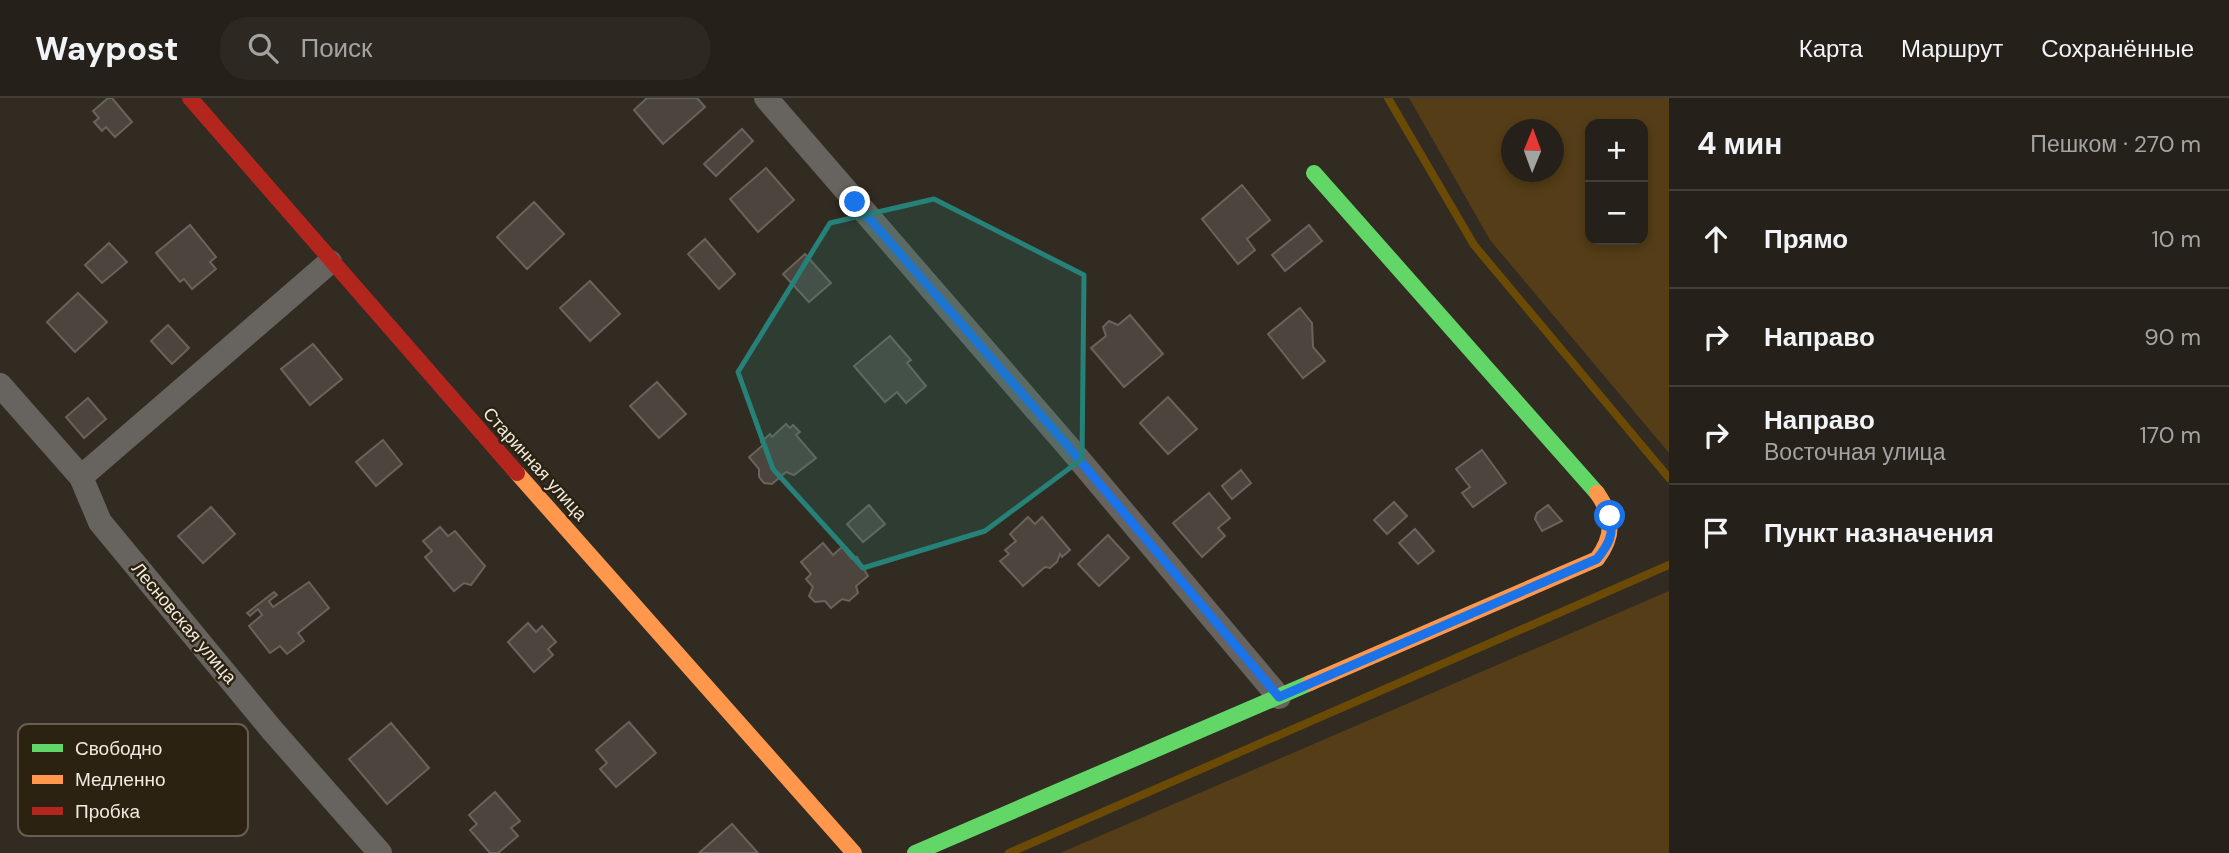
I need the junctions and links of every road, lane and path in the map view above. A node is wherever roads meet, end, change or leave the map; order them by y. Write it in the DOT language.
graph roads {
  1 [pos="190,98"];
  2 [pos="766,98"];
  3 [pos="1314,173"];
  4 [pos="330,262"];
  5 [pos="0,385"];
  6 [pos="81,477"];
  7 [pos="1279,697"];
  8 [pos="380,853"];
  9 [pos="853,853"];
  10 [pos="915,853"];
  1 -- 4 [label="street, Старинная улица"];
  2 -- 7 [label="street"];
  3 -- 7 [label="street"];
  4 -- 6 [label="street"];
  4 -- 9 [label="street, Старинная улица"];
  5 -- 6 [label="street, Лесновская улица"];
  6 -- 8 [label="street, Лесновская улица"];
  7 -- 10 [label="street"];
}
